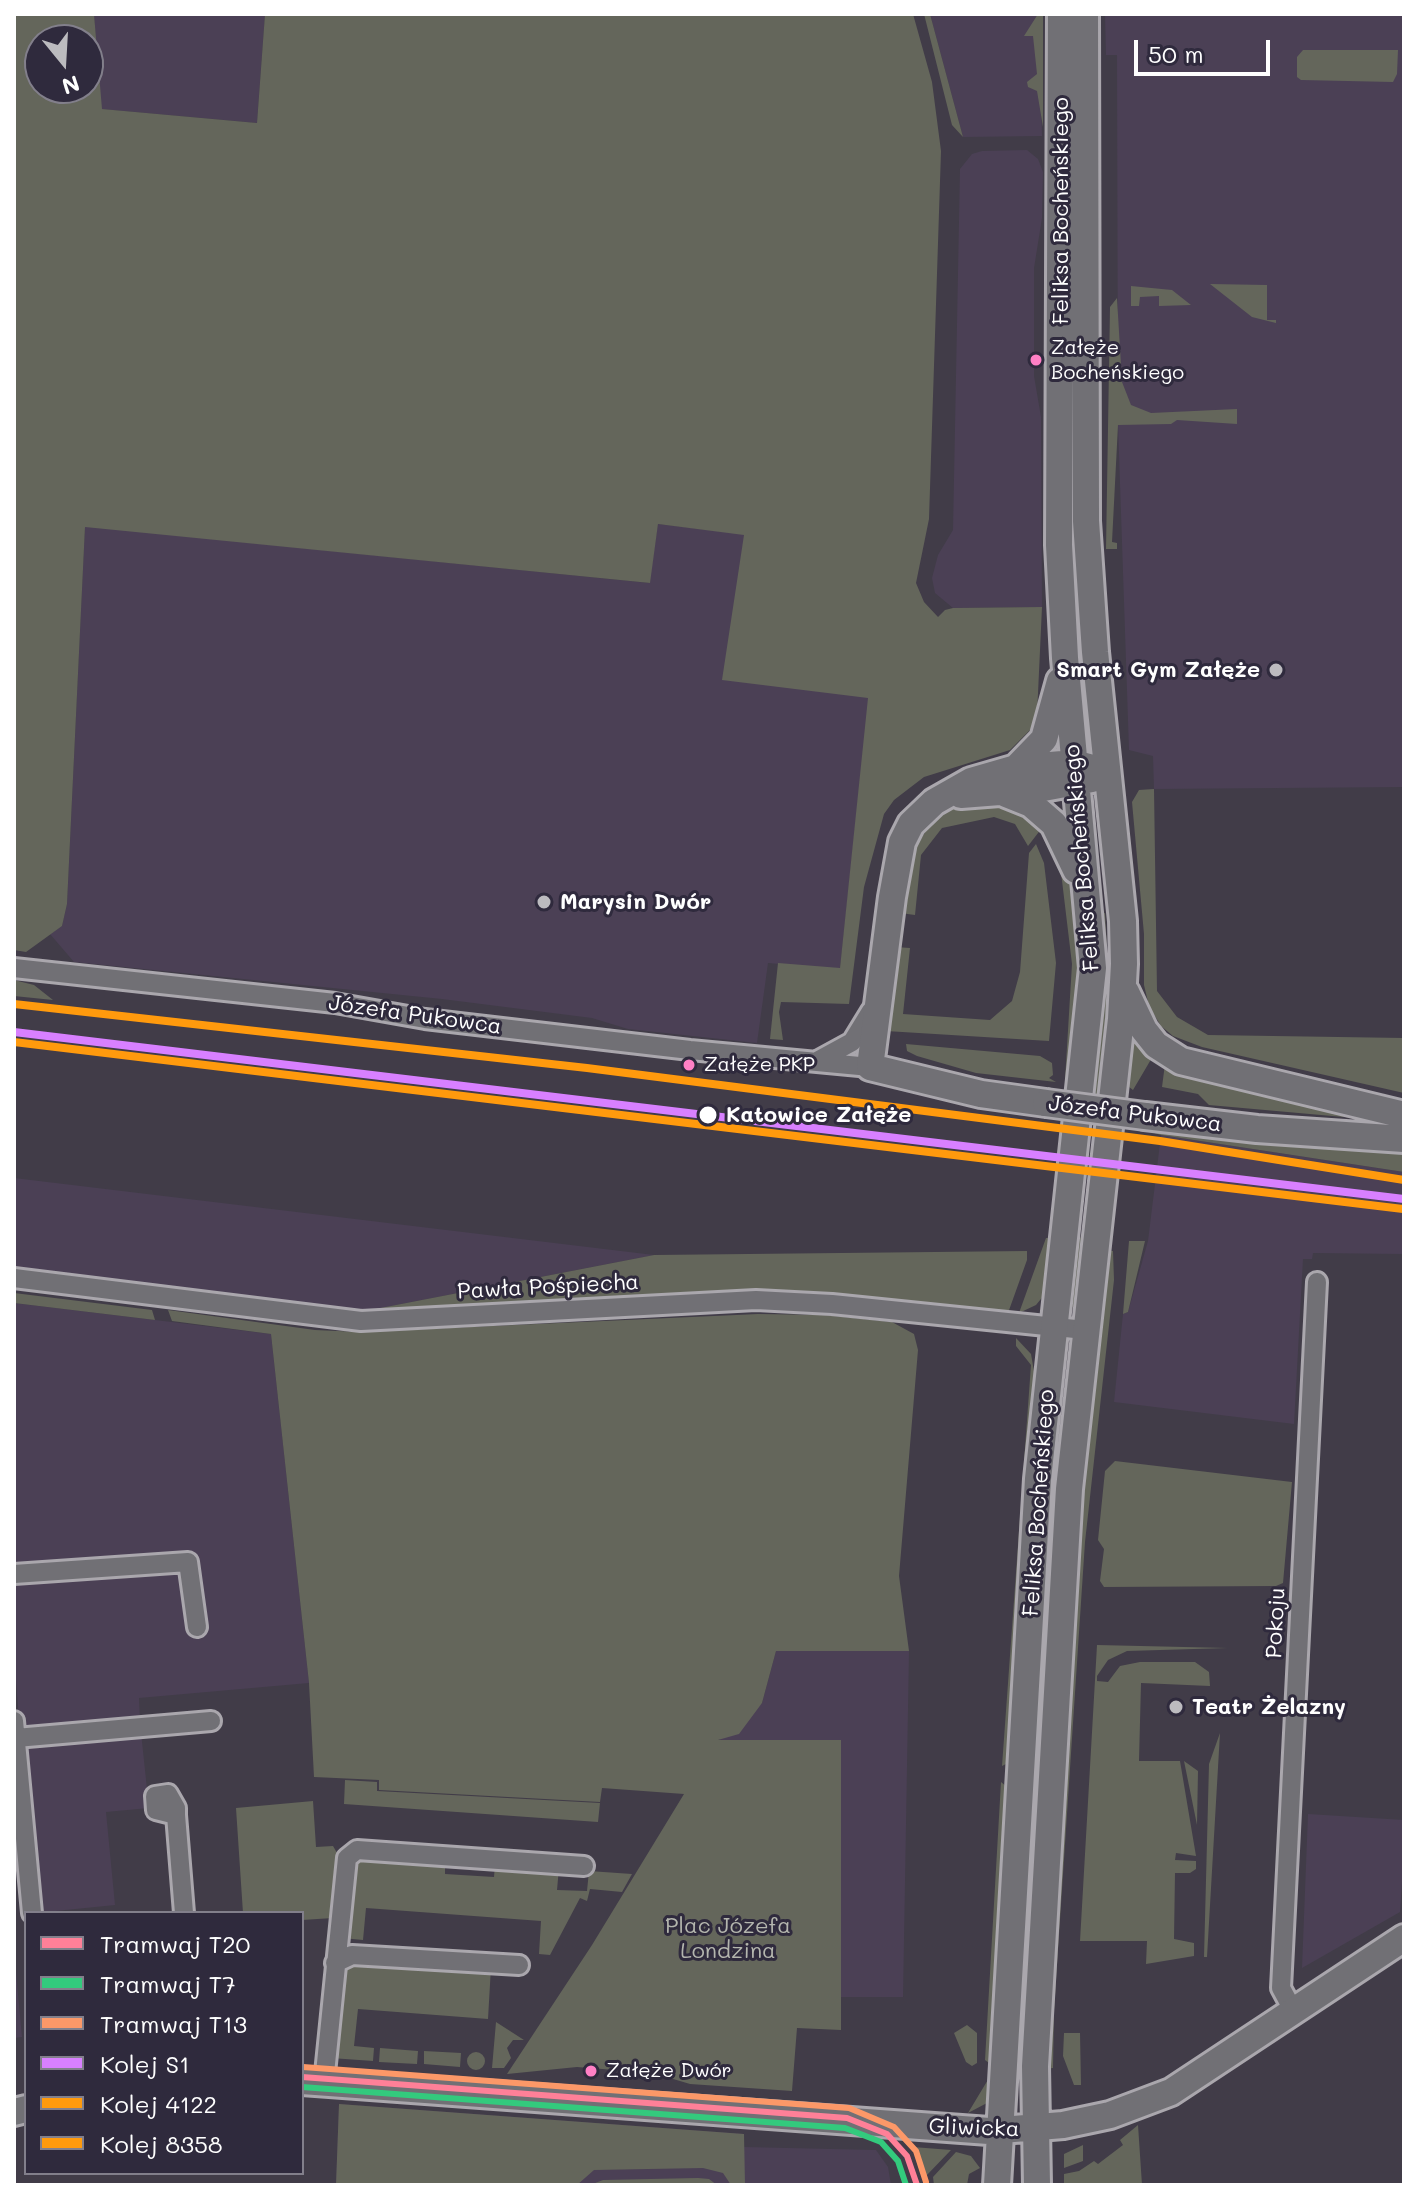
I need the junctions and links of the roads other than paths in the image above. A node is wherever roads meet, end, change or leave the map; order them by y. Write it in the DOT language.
graph roads {
  1 [pos="1061,14"];
  2 [pos="1085,14"];
  3 [pos="1065,658"];
  4 [pos="1016,768"];
  5 [pos="1108,773"];
  6 [pos="1076,774"];
  7 [pos="1003,793"];
  8 [pos="945,796"];
  9 [pos="1089,899"];
  10 [pos="14,968"];
  11 [pos="1123,985"];
  12 [pos="880,990"];
  13 [pos="816,1061"];
  14 [pos="870,1067"];
  15 [pos="1404,1115"];
  16 [pos="1404,1139"];
  17 [pos="14,1278"];
  18 [pos="1317,1282"];
  19 [pos="1054,1327"];
  20 [pos="1085,1330"];
  21 [pos="14,1574"];
  22 [pos="197,1627"];
  23 [pos="211,1721"];
  24 [pos="15,1729"];
  25 [pos="176,1815"];
  26 [pos="584,1866"];
  27 [pos="32,1911"];
  28 [pos="184,1911"];
  29 [pos="1404,1938"];
  30 [pos="335,1963"];
  31 [pos="519,1965"];
  32 [pos="1294,2012"];
  33 [pos="313,2082"];
  34 [pos="1036,2129"];
  35 [pos="999,2130"];
  36 [pos="997,2185"];
  37 [pos="1037,2185"];
  1 -- 3 [label="main road, Feliksa Bocheńskiego"];
  2 -- 5 [label="main road, Feliksa Bocheńskiego"];
  3 -- 4 [label="main road"];
  3 -- 6 [label="main road, Feliksa Bocheńskiego"];
  4 -- 6 [label="main road"];
  4 -- 8 [label="main road"];
  5 -- 6 [label="main road"];
  5 -- 11 [label="main road, Feliksa Bocheńskiego"];
  6 -- 7 [label="main road"];
  6 -- 9 [label="main road, Feliksa Bocheńskiego"];
  7 -- 8 [label="main road"];
  7 -- 9 [label="main road"];
  8 -- 12 [label="main road"];
  9 -- 19 [label="main road, Feliksa Bocheńskiego"];
  10 -- 13 [label="street, Józefa Pukowca"];
  11 -- 15 [label="main road"];
  11 -- 20 [label="main road, Feliksa Bocheńskiego"];
  12 -- 13 [label="street"];
  12 -- 14 [label="main road"];
  13 -- 14 [label="street, Józefa Pukowca"];
  14 -- 16 [label="main road, Józefa Pukowca, bridge"];
  17 -- 19 [label="street, Pawła Pośpiecha"];
  18 -- 32 [label="street, Pokoju"];
  19 -- 20 [label="street, Pawła Pośpiecha"];
  19 -- 35 [label="main road, Feliksa Bocheńskiego"];
  20 -- 34 [label="main road, Feliksa Bocheńskiego"];
  21 -- 22 [label="street"];
  23 -- 24 [label="street"];
  24 -- 27 [label="street"];
  25 -- 28 [label="street"];
  26 -- 30 [label="street"];
  29 -- 32 [label="main road, Gliwicka"];
  30 -- 31 [label="street"];
  30 -- 33 [label="street"];
  32 -- 34 [label="main road, Gliwicka"];
  33 -- 35 [label="main road, Gliwicka"];
  34 -- 35 [label="main road, Gliwicka"];
  34 -- 37 [label="main road, Feliksa Bocheńskiego"];
  35 -- 36 [label="main road, Feliksa Bocheńskiego"];
}
